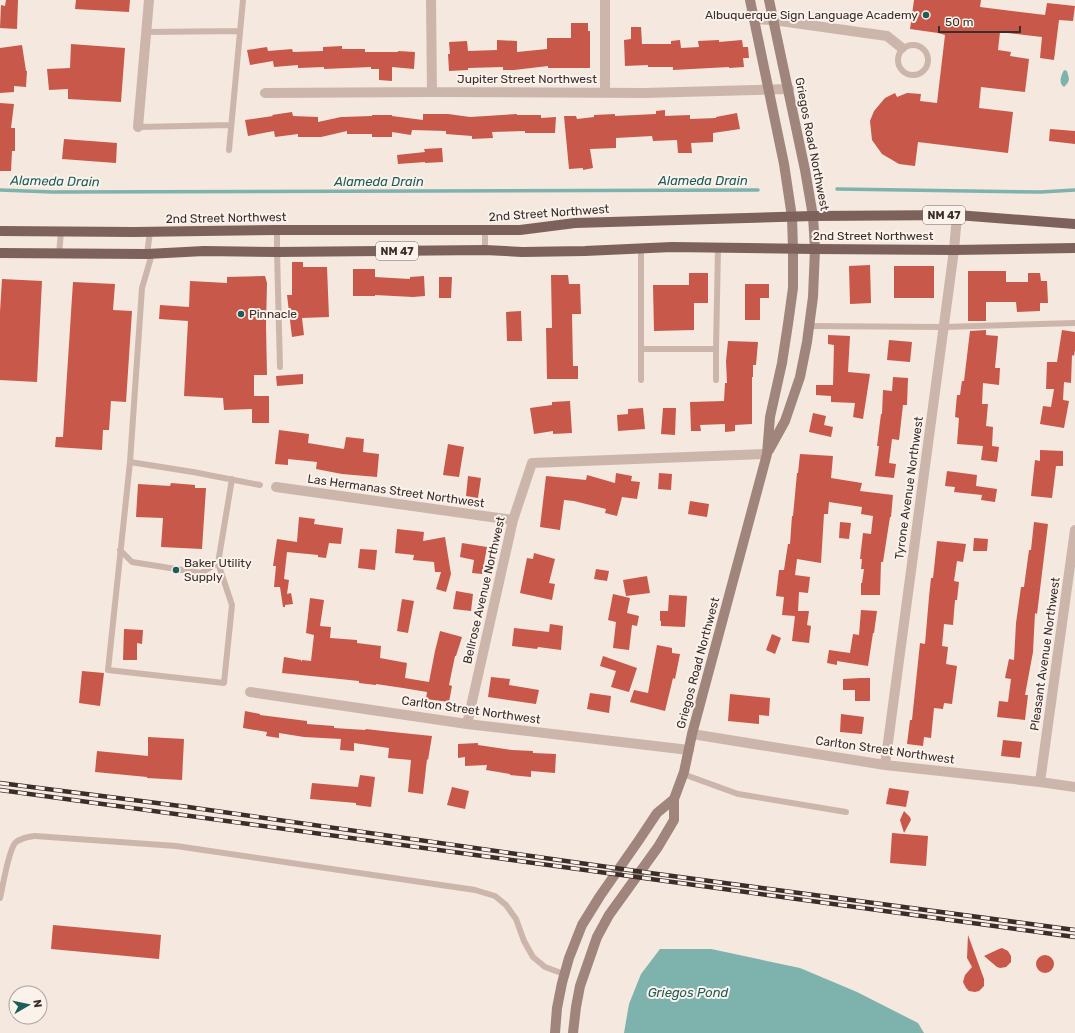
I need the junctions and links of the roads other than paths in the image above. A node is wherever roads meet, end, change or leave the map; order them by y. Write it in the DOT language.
graph roads {
  1 [pos="149,0"];
  2 [pos="243,0"];
  3 [pos="431,0"];
  4 [pos="605,0"];
  5 [pos="750,0"];
  6 [pos="769,0"];
  7 [pos="754,19"];
  8 [pos="773,20"];
  9 [pos="240,31"];
  10 [pos="146,32"];
  11 [pos="902,48"];
  12 [pos="788,89"];
  13 [pos="768,90"];
  14 [pos="432,92"];
  15 [pos="605,92"];
  16 [pos="265,93"];
  17 [pos="232,124"];
  18 [pos="138,127"];
  19 [pos="229,150"];
  20 [pos="957,215"];
  21 [pos="813,216"];
  22 [pos="792,217"];
  23 [pos="1075,224"];
  24 [pos="277,230"];
  25 [pos="485,230"];
  26 [pos="0,231"];
  27 [pos="61,232"];
  28 [pos="150,232"];
  29 [pos="718,248"];
  30 [pos="1075,248"];
  31 [pos="641,249"];
  32 [pos="793,249"];
  33 [pos="815,249"];
  34 [pos="485,250"];
  35 [pos="954,250"];
  36 [pos="276,252"];
  37 [pos="0,253"];
  38 [pos="59,254"];
  39 [pos="150,254"];
  40 [pos="1075,323"];
  41 [pos="809,326"];
  42 [pos="943,327"];
  43 [pos="641,349"];
  44 [pos="716,349"];
  45 [pos="280,367"];
  46 [pos="641,380"];
  47 [pos="716,380"];
  48 [pos="767,454"];
  49 [pos="130,462"];
  50 [pos="232,479"];
  51 [pos="260,484"];
  52 [pos="276,487"];
  53 [pos="513,520"];
  54 [pos="1075,530"];
  55 [pos="120,550"];
  56 [pos="218,563"];
  57 [pos="250,692"];
  58 [pos="467,724"];
  59 [pos="692,734"];
  60 [pos="689,750"];
  61 [pos="886,764"];
  62 [pos="683,774"];
  63 [pos="1040,782"];
  64 [pos="1075,787"];
  65 [pos="674,799"];
  66 [pos="846,812"];
  67 [pos="0,898"];
  68 [pos="564,974"];
  69 [pos="555,1033"];
  70 [pos="573,1033"];
  1 -- 10 [label="street"];
  2 -- 9 [label="lane"];
  3 -- 14 [label="street"];
  4 -- 15 [label="street"];
  5 -- 7 [label="main road, Griegos Road Northwest"];
  6 -- 8 [label="main road, Griegos Road Northwest"];
  7 -- 8 [label="street"];
  7 -- 13 [label="main road, Griegos Road Northwest"];
  8 -- 11 [label="street"];
  8 -- 12 [label="main road, Griegos Road Northwest"];
  9 -- 10 [label="lane"];
  9 -- 17 [label="lane"];
  10 -- 18 [label="street"];
  11 -- 11 [label="lane"];
  12 -- 13 [label="street, Jupiter Street Northwest"];
  12 -- 21 [label="main road, Griegos Road Northwest"];
  13 -- 15 [label="street, Jupiter Street Northwest"];
  13 -- 22 [label="main road, Griegos Road Northwest"];
  14 -- 15 [label="street, Jupiter Street Northwest"];
  14 -- 16 [label="street, Jupiter Street Northwest"];
  17 -- 18 [label="lane"];
  17 -- 19 [label="lane"];
  20 -- 21 [label="main road, 2nd Street Northwest / NM 47"];
  20 -- 23 [label="main road, 2nd Street Northwest / NM 47"];
  20 -- 35 [label="street, Tyrone Avenue Northwest"];
  21 -- 22 [label="main road, 2nd Street Northwest / NM 47"];
  21 -- 33 [label="main road, Griegos Road Northwest"];
  22 -- 25 [label="main road, 2nd Street Northwest / NM 47"];
  22 -- 32 [label="main road, Griegos Road Northwest"];
  24 -- 25 [label="main road, 2nd Street Northwest / NM 47"];
  24 -- 28 [label="main road, 2nd Street Northwest / NM 47"];
  24 -- 36 [label="lane"];
  25 -- 34 [label="lane"];
  26 -- 27 [label="main road, 2nd Street Northwest / NM 47"];
  27 -- 28 [label="main road, 2nd Street Northwest / NM 47"];
  27 -- 38 [label="lane"];
  28 -- 39 [label="lane"];
  29 -- 31 [label="main road, 2nd Street Northwest / NM 47"];
  29 -- 32 [label="main road, 2nd Street Northwest / NM 47"];
  29 -- 44 [label="lane"];
  30 -- 35 [label="main road, 2nd Street Northwest / NM 47"];
  31 -- 34 [label="main road, 2nd Street Northwest / NM 47"];
  31 -- 43 [label="lane"];
  32 -- 33 [label="main road, 2nd Street Northwest / NM 47"];
  32 -- 48 [label="main road, Griegos Road Northwest"];
  33 -- 35 [label="main road, 2nd Street Northwest / NM 47"];
  33 -- 41 [label="main road, Griegos Road Northwest"];
  34 -- 36 [label="main road, 2nd Street Northwest / NM 47"];
  35 -- 42 [label="street, Tyrone Avenue Northwest"];
  36 -- 39 [label="main road, 2nd Street Northwest / NM 47"];
  36 -- 45 [label="lane"];
  37 -- 38 [label="main road, 2nd Street Northwest / NM 47"];
  38 -- 39 [label="main road, 2nd Street Northwest / NM 47"];
  39 -- 49 [label="lane"];
  40 -- 42 [label="lane"];
  41 -- 42 [label="lane"];
  41 -- 48 [label="main road, Griegos Road Northwest"];
  42 -- 61 [label="street, Tyrone Avenue Northwest"];
  43 -- 44 [label="lane"];
  43 -- 46 [label="lane"];
  44 -- 47 [label="lane"];
  48 -- 53 [label="street, Bellrose Avenue Northwest"];
  48 -- 59 [label="main road, Griegos Road Northwest"];
  49 -- 50 [label="lane"];
  49 -- 55 [label="lane"];
  50 -- 51 [label="lane"];
  50 -- 56 [label="lane"];
  52 -- 53 [label="street, Las Hermanas Street Northwest"];
  53 -- 58 [label="street, Bellrose Avenue Northwest"];
  54 -- 63 [label="street, Pleasant Avenue Northwest"];
  55 -- 56 [label="lane"];
  55 -- 56 [label="lane"];
  57 -- 58 [label="street, Carlton Street Northwest"];
  58 -- 60 [label="street, Carlton Street Northwest"];
  59 -- 60 [label="main road, Griegos Road Northwest"];
  59 -- 61 [label="street, Carlton Street Northwest"];
  60 -- 62 [label="main road, Griegos Road Northwest"];
  61 -- 63 [label="street, Carlton Street Northwest"];
  62 -- 65 [label="main road, Griegos Road Northwest"];
  62 -- 66 [label="lane"];
  63 -- 64 [label="street, Carlton Street Northwest"];
  65 -- 68 [label="main road"];
  65 -- 70 [label="main road, Griegos Road Northwest"];
  67 -- 68 [label="lane"];
  68 -- 69 [label="main road"];
}
